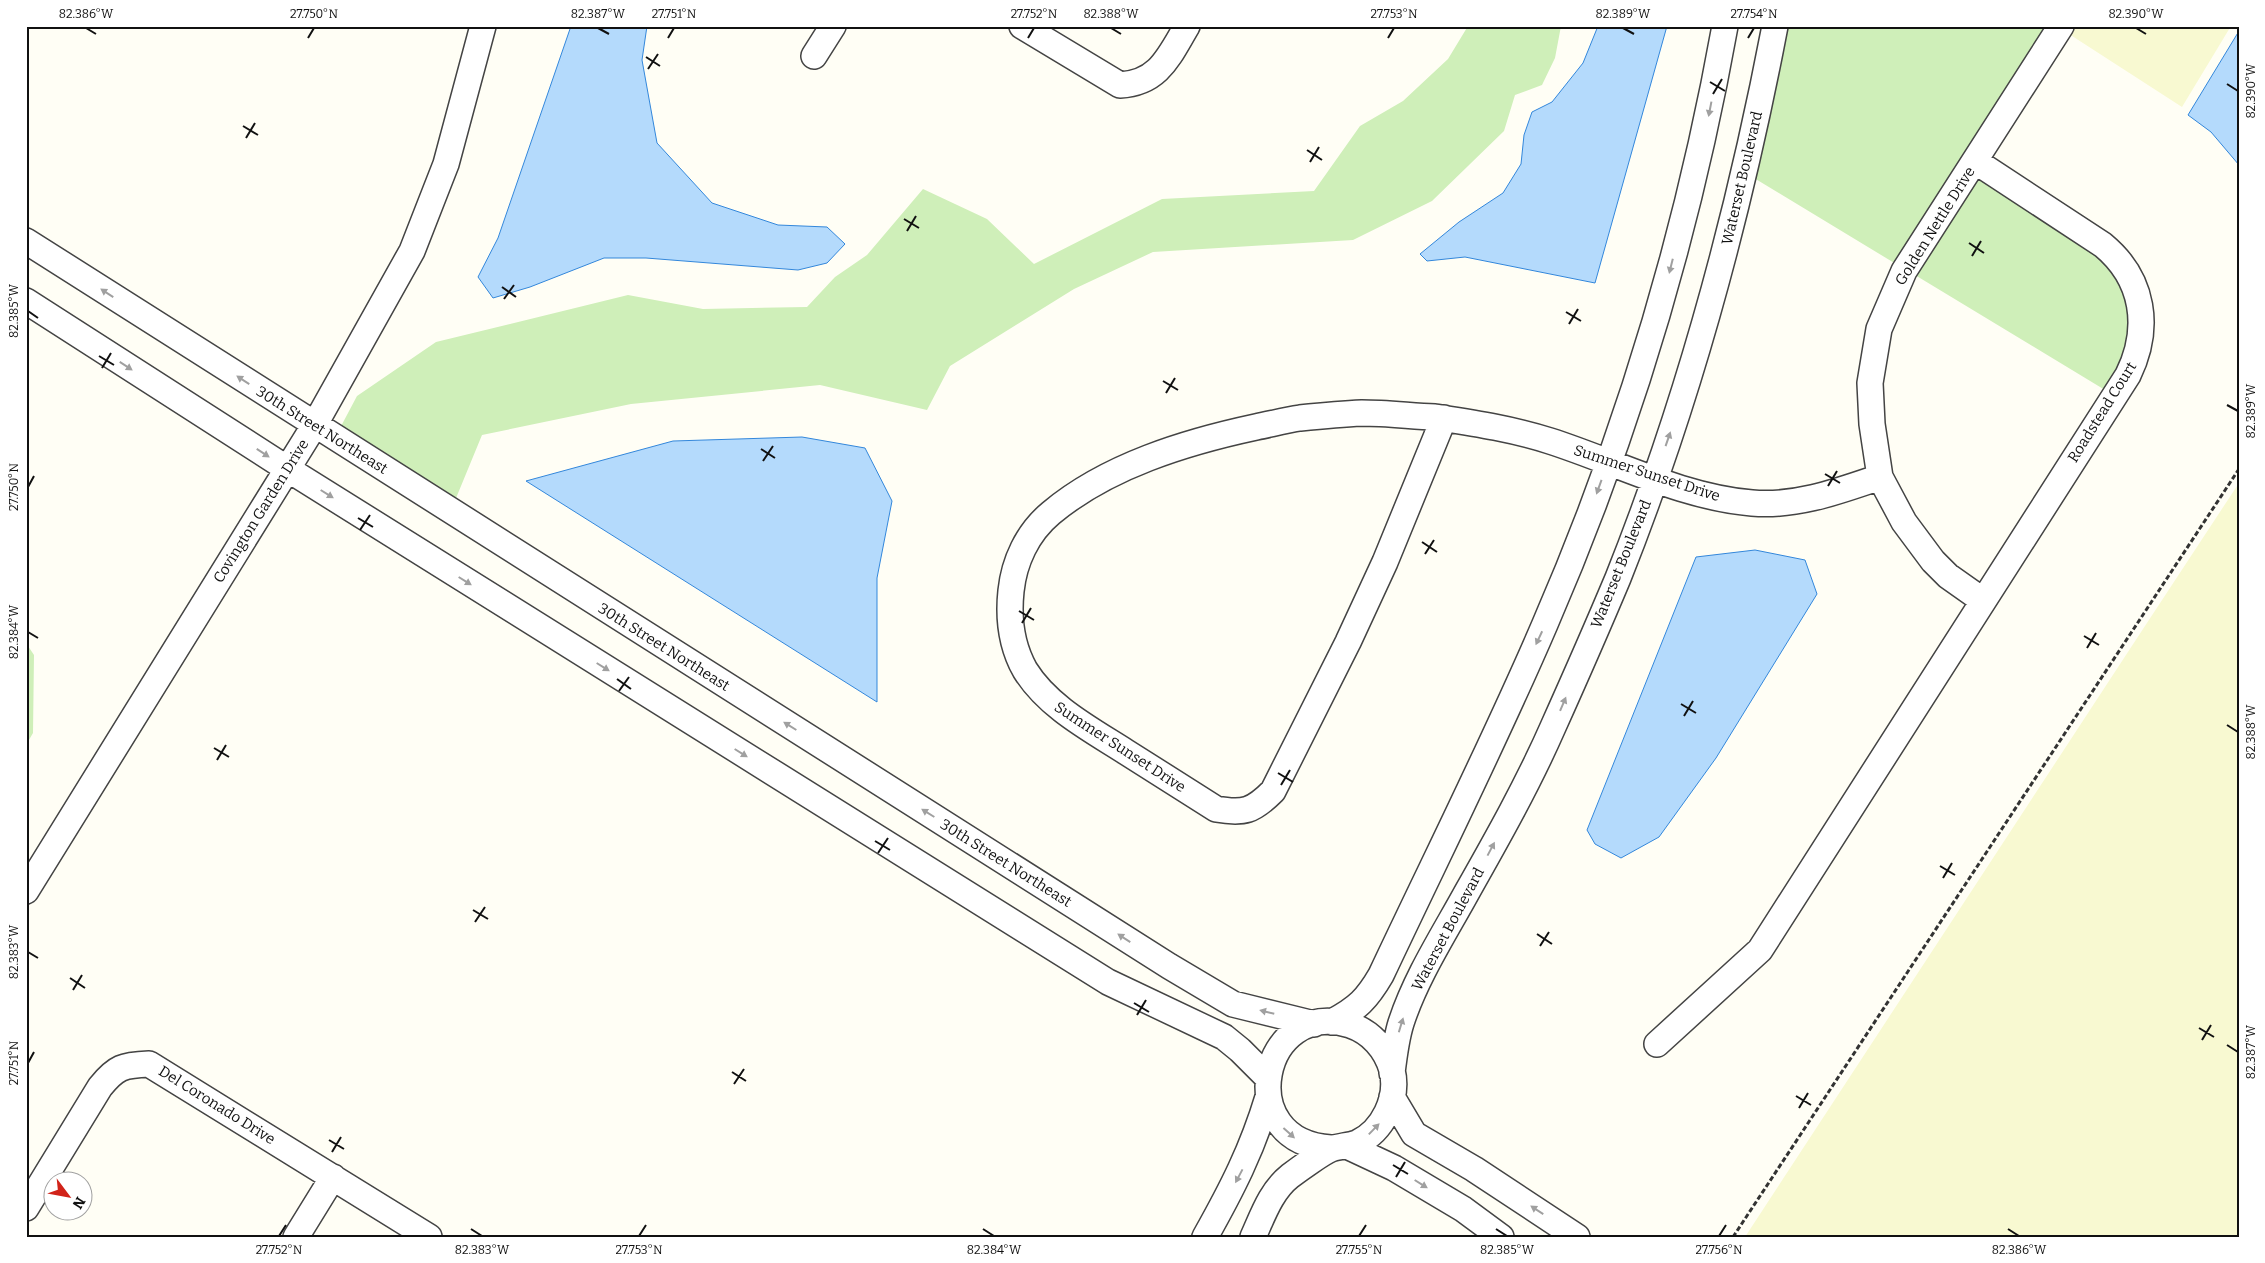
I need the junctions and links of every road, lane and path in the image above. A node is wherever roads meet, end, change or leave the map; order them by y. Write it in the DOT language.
graph roads {
  1 [pos="483,26"];
  2 [pos="833,26"];
  3 [pos="1022,26"];
  4 [pos="1187,26"];
  5 [pos="1725,26"];
  6 [pos="1776,26"];
  7 [pos="2061,26"];
  8 [pos="814,56"];
  9 [pos="1975,161"];
  10 [pos="26,241"];
  11 [pos="26,301"];
  12 [pos="1444,418"];
  13 [pos="314,426"];
  14 [pos="1608,461"];
  15 [pos="286,468"];
  16 [pos="2239,469"];
  17 [pos="1880,477"];
  18 [pos="1654,479"];
  19 [pos="1982,600"];
  20 [pos="26,891"];
  21 [pos="1323,1023"];
  22 [pos="1657,1044"];
  23 [pos="1392,1073"];
  24 [pos="1268,1088"];
  25 [pos="1392,1097"];
  26 [pos="1339,1147"];
  27 [pos="333,1177"];
  28 [pos="26,1208"];
  29 [pos="296,1237"];
  30 [pos="430,1237"];
  31 [pos="1205,1237"];
  32 [pos="1253,1237"];
  33 [pos="1502,1237"];
  34 [pos="1577,1237"];
  35 [pos="1733,1237"];
  1 -- 13 [label="street, Covington Garden Drive"];
  2 -- 8 [label="street"];
  3 -- 4 [label="street"];
  5 -- 14 [label="street, one-way"];
  18 -- 6 [label="street, Waterset Boulevard, one-way"];
  7 -- 9 [label="street, Golden Nettle Drive"];
  9 -- 17 [label="street, Golden Nettle Drive"];
  9 -- 19 [label="street, Roadstead Court"];
  13 -- 10 [label="street, 30th Street Northeast, one-way"];
  11 -- 15 [label="street, one-way"];
  12 -- 12 [label="street, Summer Sunset Drive"];
  12 -- 14 [label="street, Summer Sunset Drive"];
  13 -- 15 [label="street, Covington Garden Drive"];
  21 -- 13 [label="street, 30th Street Northeast, one-way"];
  14 -- 18 [label="street, Summer Sunset Drive"];
  14 -- 21 [label="street, one-way"];
  15 -- 20 [label="street, Covington Garden Drive"];
  15 -- 24 [label="street, one-way"];
  16 -- 35 [label="path"];
  17 -- 18 [label="street, Summer Sunset Drive"];
  17 -- 19 [label="street"];
  23 -- 18 [label="street, Waterset Boulevard, one-way"];
  19 -- 22 [label="street, Roadstead Court"];
  21 -- 23 [label="street"];
  21 -- 24 [label="street"];
  23 -- 25 [label="street"];
  24 -- 26 [label="street, one-way"];
  24 -- 31 [label="street, one-way"];
  26 -- 25 [label="street, one-way"];
  34 -- 25 [label="street, one-way"];
  26 -- 32 [label="street"];
  26 -- 33 [label="street, one-way"];
  27 -- 28 [label="street, Del Coronado Drive"];
  27 -- 29 [label="street"];
  27 -- 30 [label="street, Del Coronado Drive"];
}
